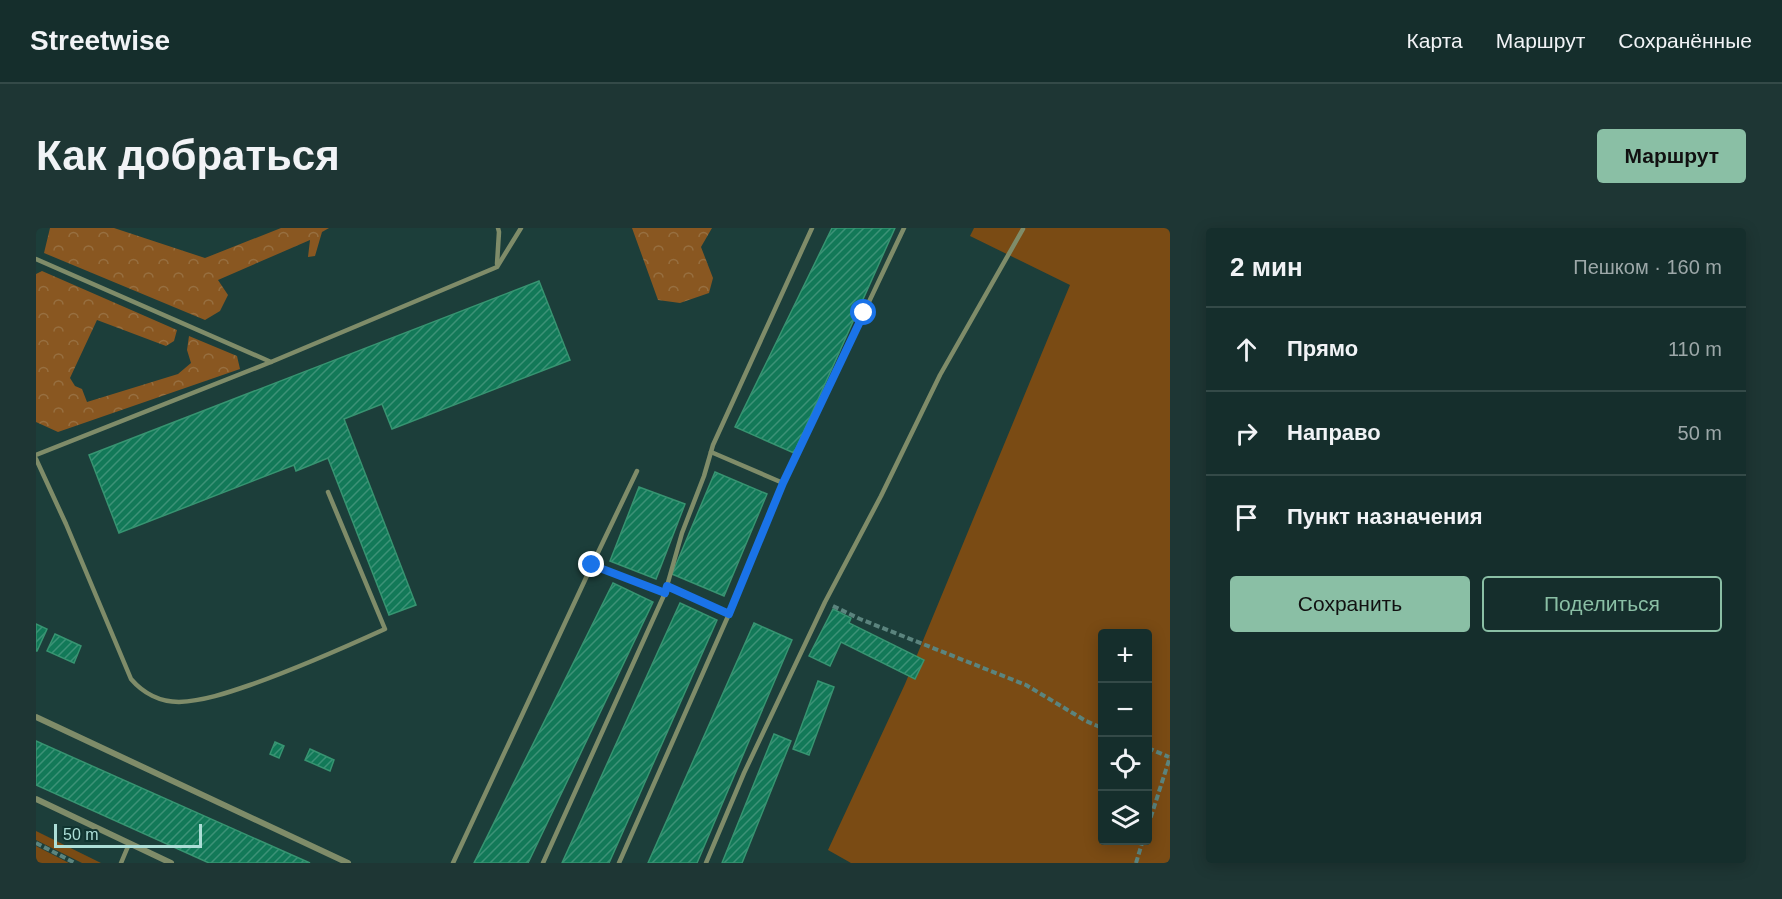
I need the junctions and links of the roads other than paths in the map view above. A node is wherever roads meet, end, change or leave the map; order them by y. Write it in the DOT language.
graph roads {
  1 [pos="498,228"];
  2 [pos="521,228"];
  3 [pos="812,228"];
  4 [pos="904,228"];
  5 [pos="1023,229"];
  6 [pos="36,259"];
  7 [pos="497,267"];
  8 [pos="271,362"];
  9 [pos="711,452"];
  10 [pos="36,457"];
  11 [pos="637,471"];
  12 [pos="783,483"];
  13 [pos="328,492"];
  14 [pos="592,565"];
  15 [pos="667,586"];
  16 [pos="665,593"];
  17 [pos="729,614"];
  18 [pos="36,717"];
  19 [pos="36,799"];
  20 [pos="129,843"];
  21 [pos="121,863"];
  22 [pos="171,863"];
  23 [pos="348,863"];
  24 [pos="453,863"];
  25 [pos="543,863"];
  26 [pos="618,863"];
  27 [pos="706,863"];
  1 -- 7 [label="lane"];
  2 -- 7 [label="lane"];
  3 -- 9 [label="lane"];
  4 -- 12 [label="lane"];
  5 -- 27 [label="lane"];
  6 -- 8 [label="lane"];
  7 -- 8 [label="lane"];
  8 -- 10 [label="lane"];
  9 -- 12 [label="lane"];
  9 -- 15 [label="lane"];
  10 -- 13 [label="lane"];
  11 -- 14 [label="lane"];
  12 -- 17 [label="lane"];
  14 -- 16 [label="lane"];
  14 -- 24 [label="lane"];
  15 -- 16 [label="lane"];
  15 -- 17 [label="lane"];
  16 -- 25 [label="lane"];
  17 -- 26 [label="lane"];
  18 -- 23 [label="street"];
  19 -- 20 [label="street"];
  20 -- 21 [label="lane"];
  20 -- 22 [label="street"];
}
